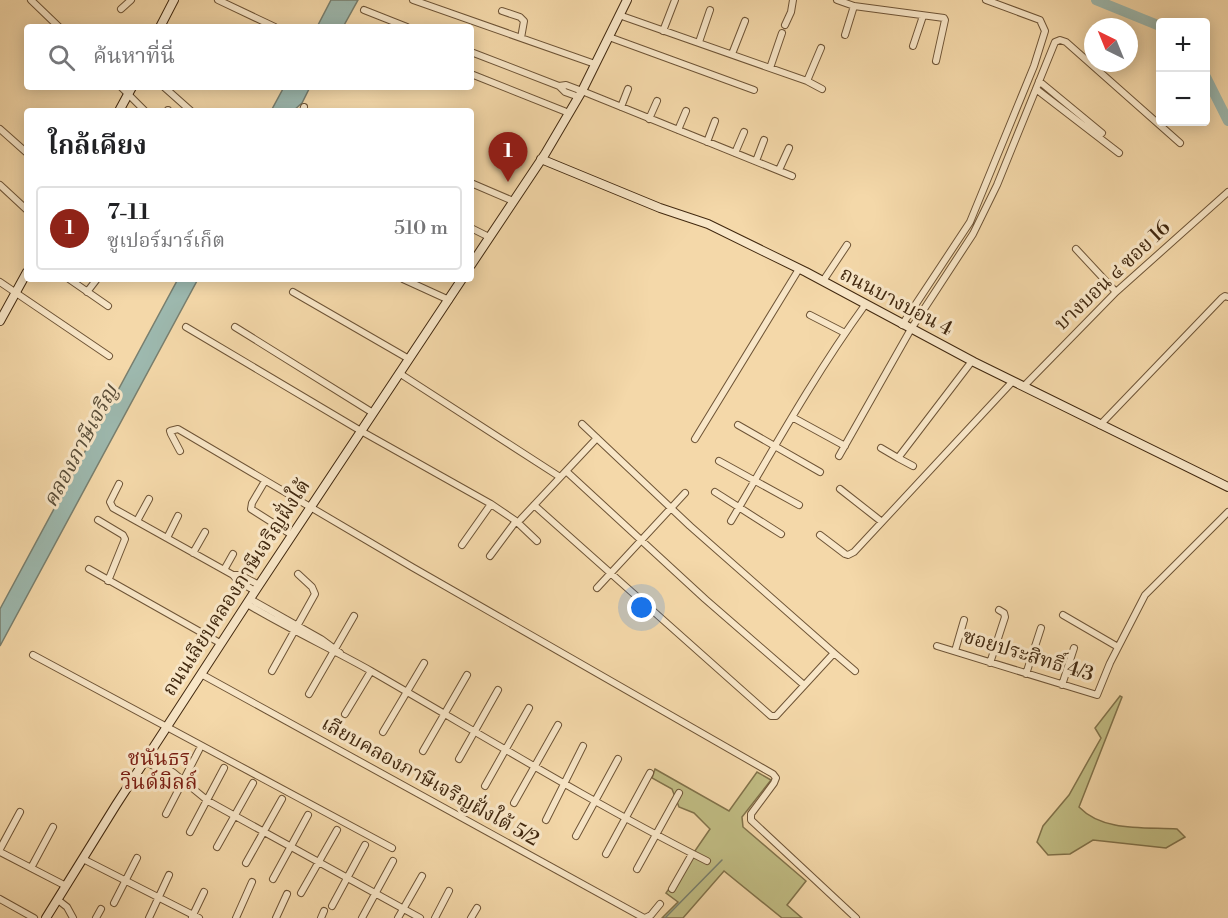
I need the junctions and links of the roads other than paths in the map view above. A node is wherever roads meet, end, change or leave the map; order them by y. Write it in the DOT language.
graph roads {
  1 [pos="31,0"];
  2 [pos="130,0"];
  3 [pos="174,0"];
  4 [pos="218,0"];
  5 [pos="413,0"];
  6 [pos="627,0"];
  7 [pos="675,0"];
  8 [pos="793,0"];
  9 [pos="837,0"];
  10 [pos="986,0"];
  11 [pos="854,6"];
  12 [pos="121,9"];
  13 [pos="364,10"];
  14 [pos="710,10"];
  15 [pos="502,11"];
  16 [pos="619,15"];
  17 [pos="923,16"];
  18 [pos="745,21"];
  19 [pos="56,24"];
  20 [pos="162,24"];
  21 [pos="269,24"];
  22 [pos="399,24"];
  23 [pos="785,25"];
  24 [pos="663,31"];
  25 [pos="782,33"];
  26 [pos="845,35"];
  27 [pos="609,37"];
  28 [pos="521,38"];
  29 [pos="699,42"];
  30 [pos="913,46"];
  31 [pos="820,48"];
  32 [pos="474,53"];
  33 [pos="732,54"];
  34 [pos="936,61"];
  35 [pos="595,64"];
  36 [pos="770,68"];
  37 [pos="474,75"];
  38 [pos="807,81"];
  39 [pos="1039,81"];
  40 [pos="822,89"];
  41 [pos="1036,89"];
  42 [pos="167,90"];
  43 [pos="628,90"];
  44 [pos="754,90"];
  45 [pos="130,91"];
  46 [pos="581,94"];
  47 [pos="657,100"];
  48 [pos="621,107"];
  49 [pos="121,108"];
  50 [pos="143,108"];
  51 [pos="188,108"];
  52 [pos="686,111"];
  53 [pos="569,113"];
  54 [pos="649,119"];
  55 [pos="716,121"];
  56 [pos="0,129"];
  57 [pos="678,130"];
  58 [pos="744,132"];
  59 [pos="1102,134"];
  60 [pos="764,140"];
  61 [pos="707,142"];
  62 [pos="1180,143"];
  63 [pos="789,148"];
  64 [pos="24,150"];
  65 [pos="735,153"];
  66 [pos="1119,153"];
  67 [pos="541,159"];
  68 [pos="756,161"];
  69 [pos="779,170"];
  70 [pos="792,176"];
  71 [pos="474,184"];
  72 [pos="0,185"];
  73 [pos="1228,192"];
  74 [pos="513,201"];
  75 [pos="24,206"];
  76 [pos="474,230"];
  77 [pos="489,237"];
  78 [pos="847,245"];
  79 [pos="1076,249"];
  80 [pos="474,260"];
  81 [pos="799,269"];
  82 [pos="24,278"];
  83 [pos="823,281"];
  84 [pos="0,282"];
  85 [pos="73,282"];
  86 [pos="94,282"];
  87 [pos="410,282"];
  88 [pos="460,282"];
  89 [pos="87,292"];
  90 [pos="293,292"];
  91 [pos="1116,292"];
  92 [pos="16,293"];
  93 [pos="1228,297"];
  94 [pos="449,300"];
  95 [pos="865,305"];
  96 [pos="108,306"];
  97 [pos="810,315"];
  98 [pos="0,321"];
  99 [pos="902,325"];
  100 [pos="186,327"];
  101 [pos="235,327"];
  102 [pos="911,329"];
  103 [pos="845,333"];
  104 [pos="109,356"];
  105 [pos="409,359"];
  106 [pos="972,361"];
  107 [pos="399,373"];
  108 [pos="1013,381"];
  109 [pos="1024,386"];
  110 [pos="373,413"];
  111 [pos="792,417"];
  112 [pos="582,424"];
  113 [pos="738,425"];
  114 [pos="1100,425"];
  115 [pos="361,431"];
  116 [pos="597,438"];
  117 [pos="695,439"];
  118 [pos="845,446"];
  119 [pos="775,447"];
  120 [pos="881,448"];
  121 [pos="180,451"];
  122 [pos="839,456"];
  123 [pos="898,458"];
  124 [pos="719,461"];
  125 [pos="913,466"];
  126 [pos="566,471"];
  127 [pos="820,472"];
  128 [pos="560,477"];
  129 [pos="265,481"];
  130 [pos="755,481"];
  131 [pos="118,484"];
  132 [pos="1228,488"];
  133 [pos="840,489"];
  134 [pos="715,492"];
  135 [pos="685,493"];
  136 [pos="149,499"];
  137 [pos="491,504"];
  138 [pos="534,505"];
  139 [pos="799,505"];
  140 [pos="740,506"];
  141 [pos="309,507"];
  142 [pos="671,508"];
  143 [pos="1228,512"];
  144 [pos="178,516"];
  145 [pos="98,520"];
  146 [pos="518,520"];
  147 [pos="137,521"];
  148 [pos="731,521"];
  149 [pos="882,522"];
  150 [pos="205,532"];
  151 [pos="781,534"];
  152 [pos="292,535"];
  153 [pos="820,535"];
  154 [pos="167,538"];
  155 [pos="537,541"];
  156 [pos="642,541"];
  157 [pos="462,545"];
  158 [pos="193,553"];
  159 [pos="233,554"];
  160 [pos="490,556"];
  161 [pos="89,569"];
  162 [pos="224,570"];
  163 [pos="610,573"];
  164 [pos="297,574"];
  165 [pos="108,581"];
  166 [pos="597,588"];
  167 [pos="252,595"];
  168 [pos="999,610"];
  169 [pos="1063,615"];
  170 [pos="354,616"];
  171 [pos="964,620"];
  172 [pos="1041,628"];
  173 [pos="295,629"];
  174 [pos="220,643"];
  175 [pos="937,646"];
  176 [pos="1118,647"];
  177 [pos="1074,648"];
  178 [pos="334,650"];
  179 [pos="954,651"];
  180 [pos="834,653"];
  181 [pos="33,655"];
  182 [pos="424,663"];
  183 [pos="990,663"];
  184 [pos="272,671"];
  185 [pos="371,671"];
  186 [pos="855,671"];
  187 [pos="201,674"];
  188 [pos="1026,674"];
  189 [pos="467,675"];
  190 [pos="804,685"];
  191 [pos="1062,685"];
  192 [pos="498,690"];
  193 [pos="407,692"];
  194 [pos="309,694"];
  195 [pos="529,708"];
  196 [pos="345,714"];
  197 [pos="444,714"];
  198 [pos="558,725"];
  199 [pos="167,726"];
  200 [pos="474,731"];
  201 [pos="383,732"];
  202 [pos="584,746"];
  203 [pos="199,750"];
  204 [pos="504,750"];
  205 [pos="423,751"];
  206 [pos="146,758"];
  207 [pos="459,759"];
  208 [pos="618,759"];
  209 [pos="536,767"];
  210 [pos="224,768"];
  211 [pos="650,773"];
  212 [pos="181,780"];
  213 [pos="253,783"];
  214 [pos="565,783"];
  215 [pos="485,786"];
  216 [pos="679,794"];
  217 [pos="282,799"];
  218 [pos="208,801"];
  219 [pos="595,801"];
  220 [pos="514,803"];
  221 [pos="20,812"];
  222 [pos="166,814"];
  223 [pos="308,815"];
  224 [pos="235,816"];
  225 [pos="625,818"];
  226 [pos="546,820"];
  227 [pos="53,827"];
  228 [pos="336,830"];
  229 [pos="190,832"];
  230 [pos="264,832"];
  231 [pos="655,835"];
  232 [pos="576,836"];
  233 [pos="365,845"];
  234 [pos="217,847"];
  235 [pos="290,847"];
  236 [pos="392,848"];
  237 [pos="0,851"];
  238 [pos="606,854"];
  239 [pos="692,854"];
  240 [pos="137,858"];
  241 [pos="83,859"];
  242 [pos="393,861"];
  243 [pos="706,861"];
  244 [pos="246,863"];
  245 [pos="319,863"];
  246 [pos="31,868"];
  247 [pos="637,868"];
  248 [pos="169,875"];
  249 [pos="422,876"];
  250 [pos="347,878"];
  251 [pos="273,879"];
  252 [pos="125,881"];
  253 [pos="252,882"];
  254 [pos="66,886"];
  255 [pos="672,889"];
  256 [pos="449,891"];
  257 [pos="204,892"];
  258 [pos="301,893"];
  259 [pos="375,893"];
  260 [pos="287,894"];
  261 [pos="158,898"];
  262 [pos="0,899"];
  263 [pos="58,900"];
  264 [pos="114,903"];
  265 [pos="660,904"];
  266 [pos="332,906"];
  267 [pos="477,908"];
  268 [pos="101,909"];
  269 [pos="403,909"];
  270 [pos="195,917"];
  271 [pos="34,918"];
  272 [pos="46,918"];
  273 [pos="73,918"];
  274 [pos="96,918"];
  275 [pos="149,918"];
  276 [pos="236,918"];
  277 [pos="276,918"];
  278 [pos="362,918"];
  279 [pos="398,918"];
  280 [pos="420,918"];
  281 [pos="435,918"];
  282 [pos="471,918"];
  283 [pos="645,918"];
  284 [pos="856,918"];
  1 -- 19 [label="street"];
  2 -- 12 [label="street"];
  3 -- 20 [label="street"];
  4 -- 21 [label="street"];
  5 -- 28 [label="street"];
  6 -- 16 [label="street"];
  7 -- 24 [label="street"];
  8 -- 23 [label="street"];
  9 -- 11 [label="street"];
  10 -- 99 [label="street"];
  11 -- 17 [label="street"];
  11 -- 26 [label="street"];
  13 -- 22 [label="street"];
  14 -- 29 [label="street"];
  15 -- 28 [label="street"];
  16 -- 24 [label="street"];
  16 -- 27 [label="street"];
  17 -- 30 [label="street"];
  17 -- 34 [label="street"];
  18 -- 33 [label="street"];
  24 -- 29 [label="street"];
  25 -- 36 [label="street"];
  27 -- 35 [label="street"];
  27 -- 44 [label="street"];
  28 -- 35 [label="street"];
  29 -- 33 [label="street"];
  31 -- 38 [label="street"];
  32 -- 46 [label="street"];
  33 -- 36 [label="street"];
  35 -- 46 [label="street"];
  36 -- 38 [label="street"];
  37 -- 53 [label="street"];
  38 -- 40 [label="street"];
  39 -- 41 [label="street"];
  39 -- 59 [label="street"];
  39 -- 62 [label="street"];
  41 -- 66 [label="street"];
  41 -- 102 [label="street"];
  42 -- 51 [label="street"];
  43 -- 48 [label="street"];
  45 -- 49 [label="street"];
  45 -- 50 [label="street"];
  46 -- 48 [label="street"];
  46 -- 53 [label="street"];
  47 -- 54 [label="street"];
  48 -- 54 [label="street"];
  52 -- 57 [label="street"];
  53 -- 67 [label="street"];
  54 -- 57 [label="street"];
  55 -- 61 [label="street"];
  56 -- 64 [label="street"];
  57 -- 61 [label="street"];
  58 -- 65 [label="street"];
  60 -- 68 [label="street"];
  61 -- 65 [label="street"];
  63 -- 69 [label="street"];
  65 -- 68 [label="street"];
  67 -- 74 [label="street"];
  67 -- 81 [label="street, ถนนบางบอน 4"];
  68 -- 69 [label="street"];
  69 -- 70 [label="street"];
  71 -- 74 [label="street"];
  72 -- 75 [label="street"];
  73 -- 91 [label="street, บางบอน ๔ ซอย 16"];
  74 -- 77 [label="street"];
  76 -- 77 [label="street"];
  77 -- 80 [label="street"];
  78 -- 83 [label="street"];
  79 -- 91 [label="street"];
  81 -- 83 [label="street, ถนนบางบอน 4"];
  81 -- 117 [label="street"];
  82 -- 92 [label="street"];
  83 -- 95 [label="street, ถนนบางบอน 4"];
  84 -- 92 [label="street"];
  85 -- 89 [label="street"];
  86 -- 89 [label="street"];
  87 -- 94 [label="street"];
  88 -- 94 [label="street, ถนนเลียบคลองภาษีเจริญฝั่งใต้"];
  89 -- 96 [label="street"];
  90 -- 105 [label="street"];
  91 -- 109 [label="street, บางบอน ๔ ซอย 16"];
  92 -- 98 [label="street"];
  92 -- 104 [label="street"];
  93 -- 114 [label="street"];
  94 -- 105 [label="street, ถนนเลียบคลองภาษีเจริญฝั่งใต้"];
  95 -- 99 [label="street, ถนนบางบอน 4"];
  95 -- 103 [label="street"];
  97 -- 103 [label="street"];
  99 -- 102 [label="street, ถนนบางบอน 4"];
  100 -- 115 [label="street"];
  101 -- 110 [label="street"];
  102 -- 106 [label="street, ถนนบางบอน 4"];
  102 -- 118 [label="street"];
  103 -- 111 [label="street"];
  105 -- 107 [label="street, ถนนเลียบคลองภาษีเจริญฝั่งใต้"];
  106 -- 108 [label="street, ถนนบางบอน 4"];
  106 -- 123 [label="street"];
  107 -- 110 [label="street, ถนนเลียบคลองภาษีเจริญฝั่งใต้"];
  107 -- 128 [label="street"];
  108 -- 109 [label="street, ถนนบางบอน 4"];
  108 -- 149 [label="street"];
  109 -- 114 [label="street, ถนนบางบอน 4"];
  110 -- 115 [label="street, ถนนเลียบคลองภาษีเจริญฝั่งใต้"];
  111 -- 118 [label="street"];
  111 -- 119 [label="street"];
  112 -- 116 [label="street"];
  113 -- 119 [label="street"];
  114 -- 132 [label="street, ถนนบางบอน 4"];
  115 -- 137 [label="street"];
  115 -- 141 [label="street, ถนนเลียบคลองภาษีเจริญฝั่งใต้"];
  116 -- 126 [label="street"];
  116 -- 142 [label="street"];
  118 -- 122 [label="street"];
  119 -- 127 [label="street"];
  119 -- 130 [label="street"];
  120 -- 123 [label="street"];
  121 -- 129 [label="street"];
  123 -- 125 [label="street"];
  124 -- 130 [label="street"];
  126 -- 128 [label="street"];
  126 -- 156 [label="street"];
  128 -- 138 [label="street"];
  129 -- 141 [label="street"];
  129 -- 152 [label="street"];
  130 -- 139 [label="street"];
  130 -- 140 [label="street"];
  131 -- 147 [label="street"];
  133 -- 149 [label="street"];
  134 -- 140 [label="street"];
  135 -- 142 [label="street"];
  136 -- 147 [label="street"];
  137 -- 146 [label="street"];
  137 -- 157 [label="street"];
  138 -- 146 [label="street"];
  138 -- 163 [label="street"];
  140 -- 148 [label="street"];
  140 -- 151 [label="street"];
  141 -- 152 [label="street, ถนนเลียบคลองภาษีเจริญฝั่งใต้"];
  141 -- 284 [label="street"];
  142 -- 156 [label="street"];
  142 -- 180 [label="street"];
  143 -- 176 [label="street, ซอยประสิทธิ์ 4/3"];
  144 -- 154 [label="street"];
  145 -- 165 [label="street"];
  146 -- 155 [label="street"];
  146 -- 160 [label="street"];
  147 -- 154 [label="street"];
  149 -- 153 [label="street"];
  150 -- 158 [label="street"];
  152 -- 167 [label="street, ถนนเลียบคลองภาษีเจริญฝั่งใต้"];
  154 -- 158 [label="street"];
  156 -- 163 [label="street"];
  156 -- 190 [label="street"];
  158 -- 162 [label="street"];
  159 -- 162 [label="street"];
  161 -- 165 [label="street"];
  162 -- 167 [label="street"];
  163 -- 166 [label="street"];
  163 -- 190 [label="street"];
  164 -- 173 [label="street"];
  165 -- 174 [label="street"];
  167 -- 173 [label="street"];
  167 -- 174 [label="street, ถนนเลียบคลองภาษีเจริญฝั่งใต้"];
  168 -- 183 [label="street"];
  169 -- 176 [label="street"];
  170 -- 178 [label="street"];
  171 -- 179 [label="street"];
  172 -- 188 [label="street"];
  173 -- 178 [label="street"];
  173 -- 184 [label="street"];
  174 -- 187 [label="street, ถนนเลียบคลองภาษีเจริญฝั่งใต้"];
  175 -- 179 [label="street, ซอยประสิทธิ์ 4/3"];
  176 -- 191 [label="street, ซอยประสิทธิ์ 4/3"];
  177 -- 191 [label="street"];
  178 -- 185 [label="street"];
  178 -- 194 [label="street"];
  179 -- 183 [label="street, ซอยประสิทธิ์ 4/3"];
  180 -- 186 [label="street"];
  180 -- 190 [label="street"];
  181 -- 199 [label="street"];
  182 -- 193 [label="street"];
  183 -- 188 [label="street, ซอยประสิทธิ์ 4/3"];
  185 -- 193 [label="street"];
  185 -- 196 [label="street"];
  187 -- 199 [label="street, ถนนเลียบคลองภาษีเจริญฝั่งใต้"];
  187 -- 283 [label="street, เลียบคลองภาษีเจริญฝั่งใต้ 5/2"];
  188 -- 191 [label="street, ซอยประสิทธิ์ 4/3"];
  189 -- 197 [label="street"];
  192 -- 200 [label="street"];
  193 -- 197 [label="street"];
  193 -- 201 [label="street"];
  195 -- 204 [label="street"];
  197 -- 200 [label="street"];
  197 -- 205 [label="street"];
  198 -- 209 [label="street"];
  199 -- 206 [label="street, ถนนเลียบคลองภาษีเจริญฝั่งใต้"];
  199 -- 236 [label="street"];
  200 -- 204 [label="street"];
  200 -- 207 [label="street"];
  202 -- 214 [label="street"];
  203 -- 212 [label="street"];
  204 -- 209 [label="street"];
  204 -- 215 [label="street"];
  206 -- 212 [label="street"];
  206 -- 241 [label="street, ถนนเลียบคลองภาษีเจริญฝั่งใต้"];
  208 -- 219 [label="street"];
  209 -- 214 [label="street"];
  209 -- 220 [label="street"];
  210 -- 218 [label="street"];
  211 -- 225 [label="street"];
  212 -- 218 [label="street"];
  212 -- 222 [label="street"];
  213 -- 224 [label="street"];
  214 -- 219 [label="street"];
  214 -- 226 [label="street"];
  216 -- 231 [label="street"];
  217 -- 230 [label="street"];
  218 -- 224 [label="street"];
  218 -- 229 [label="street"];
  219 -- 225 [label="street"];
  219 -- 232 [label="street"];
  221 -- 237 [label="street"];
  223 -- 235 [label="street"];
  224 -- 230 [label="street"];
  224 -- 234 [label="street"];
  225 -- 231 [label="street"];
  225 -- 238 [label="street"];
  227 -- 246 [label="street"];
  228 -- 245 [label="street"];
  230 -- 235 [label="street"];
  230 -- 244 [label="street"];
  231 -- 239 [label="street"];
  231 -- 247 [label="street"];
  233 -- 250 [label="street"];
  235 -- 245 [label="street"];
  235 -- 251 [label="street"];
  237 -- 246 [label="street"];
  239 -- 243 [label="street"];
  239 -- 255 [label="street"];
  240 -- 252 [label="street"];
  241 -- 252 [label="street"];
  241 -- 254 [label="street, ถนนเลียบคลองภาษีเจริญฝั่งใต้"];
  242 -- 259 [label="street"];
  245 -- 250 [label="street"];
  245 -- 258 [label="street"];
  246 -- 254 [label="street"];
  248 -- 261 [label="street"];
  249 -- 269 [label="street"];
  250 -- 259 [label="street"];
  250 -- 266 [label="street"];
  252 -- 261 [label="street"];
  252 -- 264 [label="street"];
  253 -- 276 [label="street"];
  254 -- 263 [label="street, ถนนเลียบคลองภาษีเจริญฝั่งใต้"];
  256 -- 281 [label="street"];
  257 -- 270 [label="street"];
  259 -- 269 [label="street"];
  259 -- 278 [label="street"];
  260 -- 277 [label="street"];
  261 -- 270 [label="street"];
  261 -- 275 [label="street"];
  262 -- 271 [label="street"];
  263 -- 272 [label="street, ถนนเลียบคลองภาษีเจริญฝั่งใต้"];
  263 -- 273 [label="street"];
  265 -- 283 [label="street, เลียบคลองภาษีเจริญฝั่งใต้ 5/2"];
  267 -- 282 [label="street"];
  268 -- 274 [label="street"];
  269 -- 279 [label="street"];
  269 -- 280 [label="street"];
}
